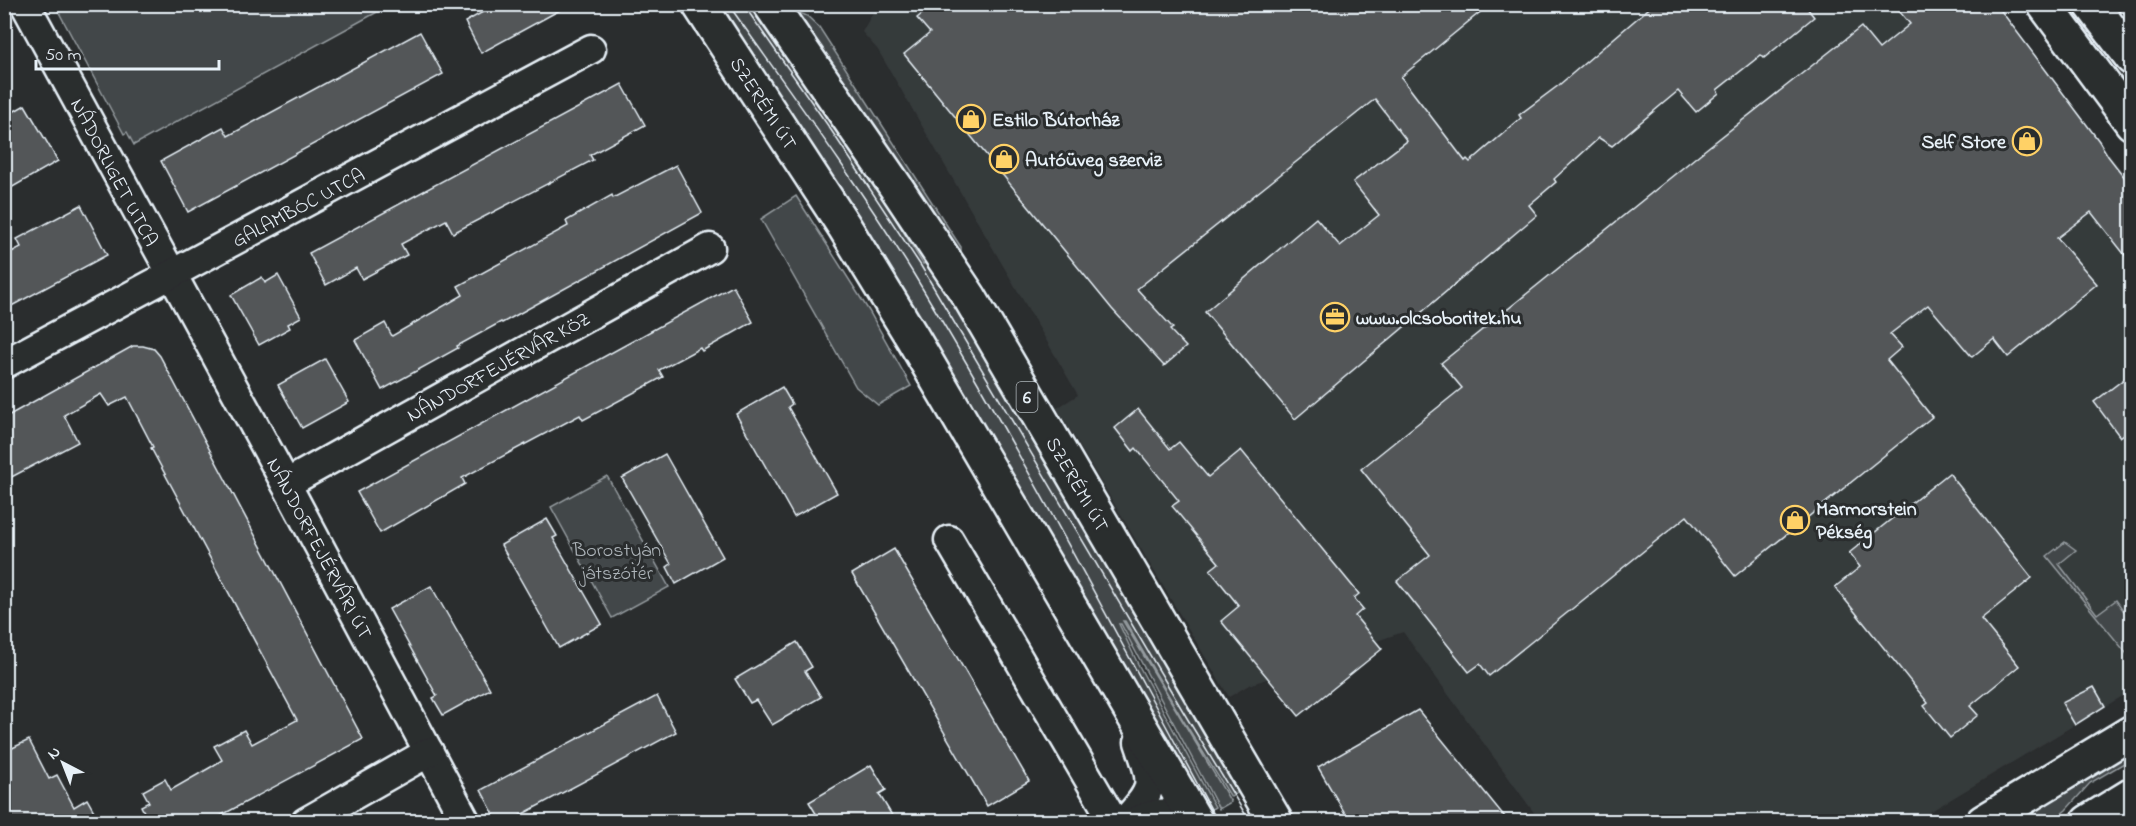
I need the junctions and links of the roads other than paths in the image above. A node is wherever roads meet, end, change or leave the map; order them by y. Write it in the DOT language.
graph roads {
  1 [pos="25,4"];
  2 [pos="699,4"];
  3 [pos="770,4"];
  4 [pos="2044,4"];
  5 [pos="2091,4"];
  6 [pos="591,49"];
  7 [pos="2132,58"];
  8 [pos="2132,123"];
  9 [pos="710,248"];
  10 [pos="171,275"];
  11 [pos="4,364"];
  12 [pos="286,484"];
  13 [pos="949,540"];
  14 [pos="1123,697"];
  15 [pos="2132,732"];
  16 [pos="429,752"];
  17 [pos="2132,795"];
  18 [pos="306,822"];
  19 [pos="466,822"];
  20 [pos="1114,822"];
  21 [pos="1124,822"];
  22 [pos="1133,822"];
  23 [pos="1187,822"];
  24 [pos="1196,822"];
  25 [pos="1276,822"];
  26 [pos="1983,822"];
  27 [pos="2088,822"];
  1 -- 10 [label="street, NÁDORLIGET UTCA"];
  2 -- 14 [label="main road, SZERÉMI ÚT"];
  3 -- 25 [label="main road, SZERÉMI ÚT / 6"];
  4 -- 8 [label="main road"];
  5 -- 7 [label="main road"];
  6 -- 10 [label="street, GALAMBÓC UTCA"];
  9 -- 12 [label="street, NÁNDORFEJÉRVÁR KÖZ"];
  10 -- 11 [label="street, GALAMBÓC UTCA"];
  10 -- 12 [label="street, NÁNDORFEJÉRVÁRI ÚT"];
  12 -- 16 [label="street, NÁNDORFEJÉRVÁRI ÚT"];
  13 -- 20 [label="street"];
  14 -- 21 [label="street"];
  14 -- 24 [label="main road, SZERÉMI ÚT"];
  15 -- 26 [label="main road"];
  16 -- 18 [label="street"];
  16 -- 19 [label="street, NÁNDORFEJÉRVÁRI ÚT"];
  17 -- 27 [label="main road"];
  22 -- 23 [label="street"];
}
